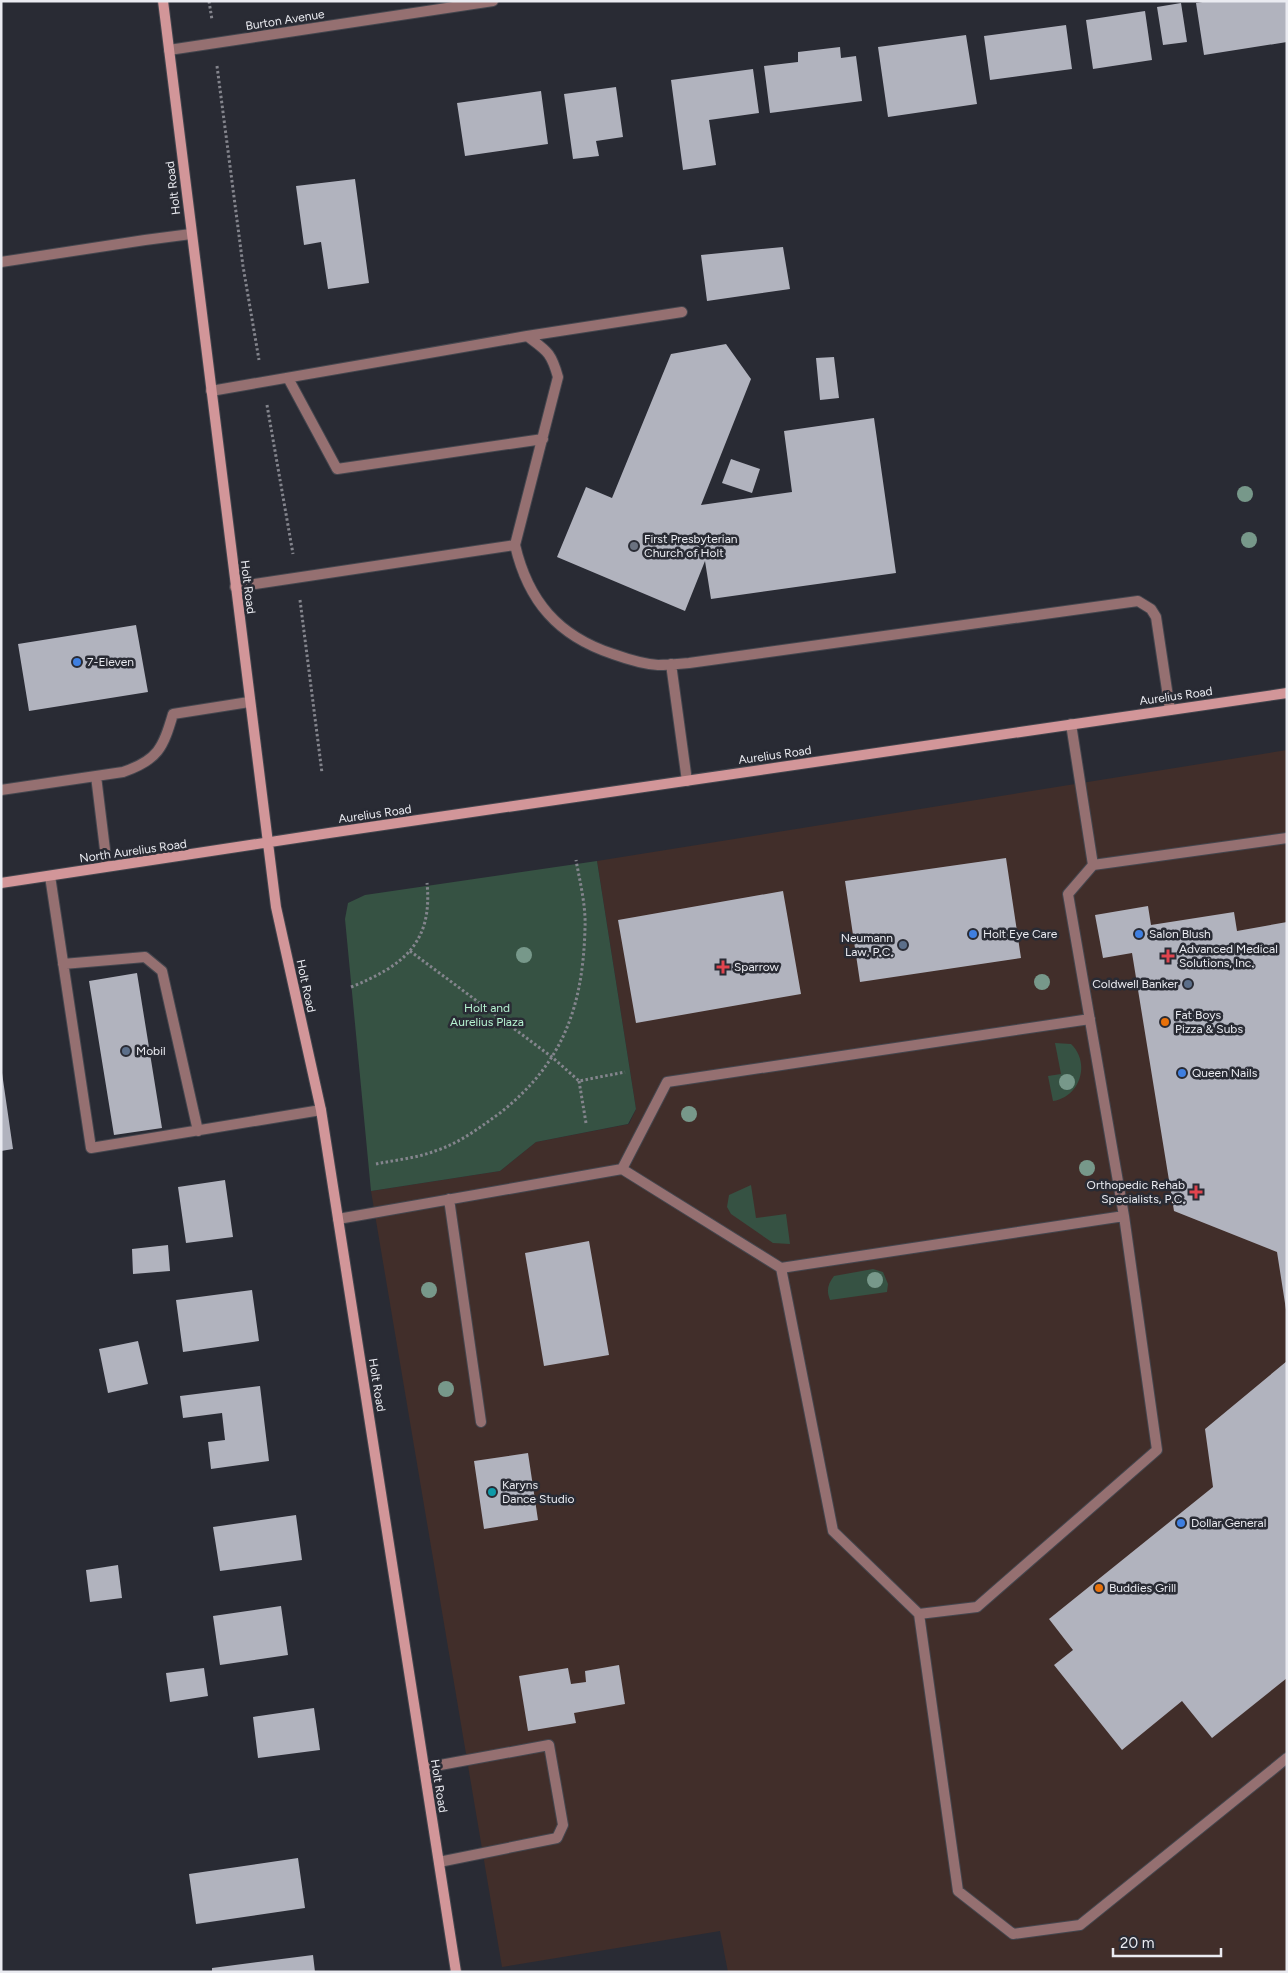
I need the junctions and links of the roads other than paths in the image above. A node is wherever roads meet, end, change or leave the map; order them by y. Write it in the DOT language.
graph roads {
  1 [pos="163,1"];
  2 [pos="493,1"];
  3 [pos="169,50"];
  4 [pos="191,234"];
  5 [pos="1,262"];
  6 [pos="682,312"];
  7 [pos="527,336"];
  8 [pos="288,378"];
  9 [pos="211,392"];
  10 [pos="543,439"];
  11 [pos="515,545"];
  12 [pos="235,587"];
  13 [pos="671,664"];
  14 [pos="1287,693"];
  15 [pos="249,702"];
  16 [pos="1170,710"];
  17 [pos="1071,724"];
  18 [pos="96,776"];
  19 [pos="687,780"];
  20 [pos="1,790"];
  21 [pos="1287,838"];
  22 [pos="268,842"];
  23 [pos="1093,865"];
  24 [pos="107,866"];
  25 [pos="50,876"];
  26 [pos="1,883"];
  27 [pos="64,964"];
  28 [pos="1090,1020"];
  29 [pos="321,1110"];
  30 [pos="198,1130"];
  31 [pos="622,1170"];
  32 [pos="449,1200"];
  33 [pos="1124,1216"];
  34 [pos="338,1219"];
  35 [pos="781,1268"];
  36 [pos="481,1422"];
  37 [pos="919,1614"];
  38 [pos="1287,1758"];
  39 [pos="424,1768"];
  40 [pos="439,1862"];
  41 [pos="456,1972"];
  1 -- 3 [label="main road, Holt Road"];
  2 -- 3 [label="street, Burton Avenue"];
  3 -- 4 [label="main road, Holt Road"];
  4 -- 5 [label="street"];
  4 -- 9 [label="main road, Holt Road"];
  6 -- 7 [label="street"];
  7 -- 8 [label="street"];
  7 -- 10 [label="street"];
  8 -- 9 [label="street"];
  8 -- 10 [label="street"];
  9 -- 12 [label="main road, Holt Road"];
  10 -- 11 [label="street"];
  11 -- 12 [label="street"];
  11 -- 13 [label="street"];
  12 -- 15 [label="main road, Holt Road"];
  13 -- 16 [label="street"];
  13 -- 19 [label="street"];
  14 -- 16 [label="main road, Aurelius Road"];
  15 -- 18 [label="street"];
  15 -- 22 [label="main road, Holt Road"];
  16 -- 17 [label="main road, Aurelius Road"];
  17 -- 19 [label="main road, Aurelius Road"];
  17 -- 23 [label="street"];
  18 -- 20 [label="street"];
  18 -- 24 [label="street"];
  19 -- 22 [label="main road, Aurelius Road"];
  21 -- 23 [label="street"];
  22 -- 24 [label="main road, North Aurelius Road"];
  22 -- 29 [label="main road, Holt Road"];
  23 -- 28 [label="street"];
  24 -- 25 [label="main road, North Aurelius Road"];
  25 -- 26 [label="main road, North Aurelius Road"];
  25 -- 27 [label="street"];
  27 -- 30 [label="street"];
  27 -- 30 [label="street"];
  28 -- 31 [label="street"];
  28 -- 33 [label="street"];
  29 -- 30 [label="street"];
  29 -- 34 [label="main road, Holt Road"];
  31 -- 32 [label="street"];
  31 -- 35 [label="street"];
  32 -- 34 [label="street"];
  32 -- 36 [label="street"];
  33 -- 35 [label="street"];
  33 -- 37 [label="street"];
  34 -- 39 [label="main road, Holt Road"];
  35 -- 37 [label="street"];
  37 -- 38 [label="street"];
  39 -- 40 [label="main road, Holt Road"];
  39 -- 40 [label="street"];
  40 -- 41 [label="main road, Holt Road"];
}
